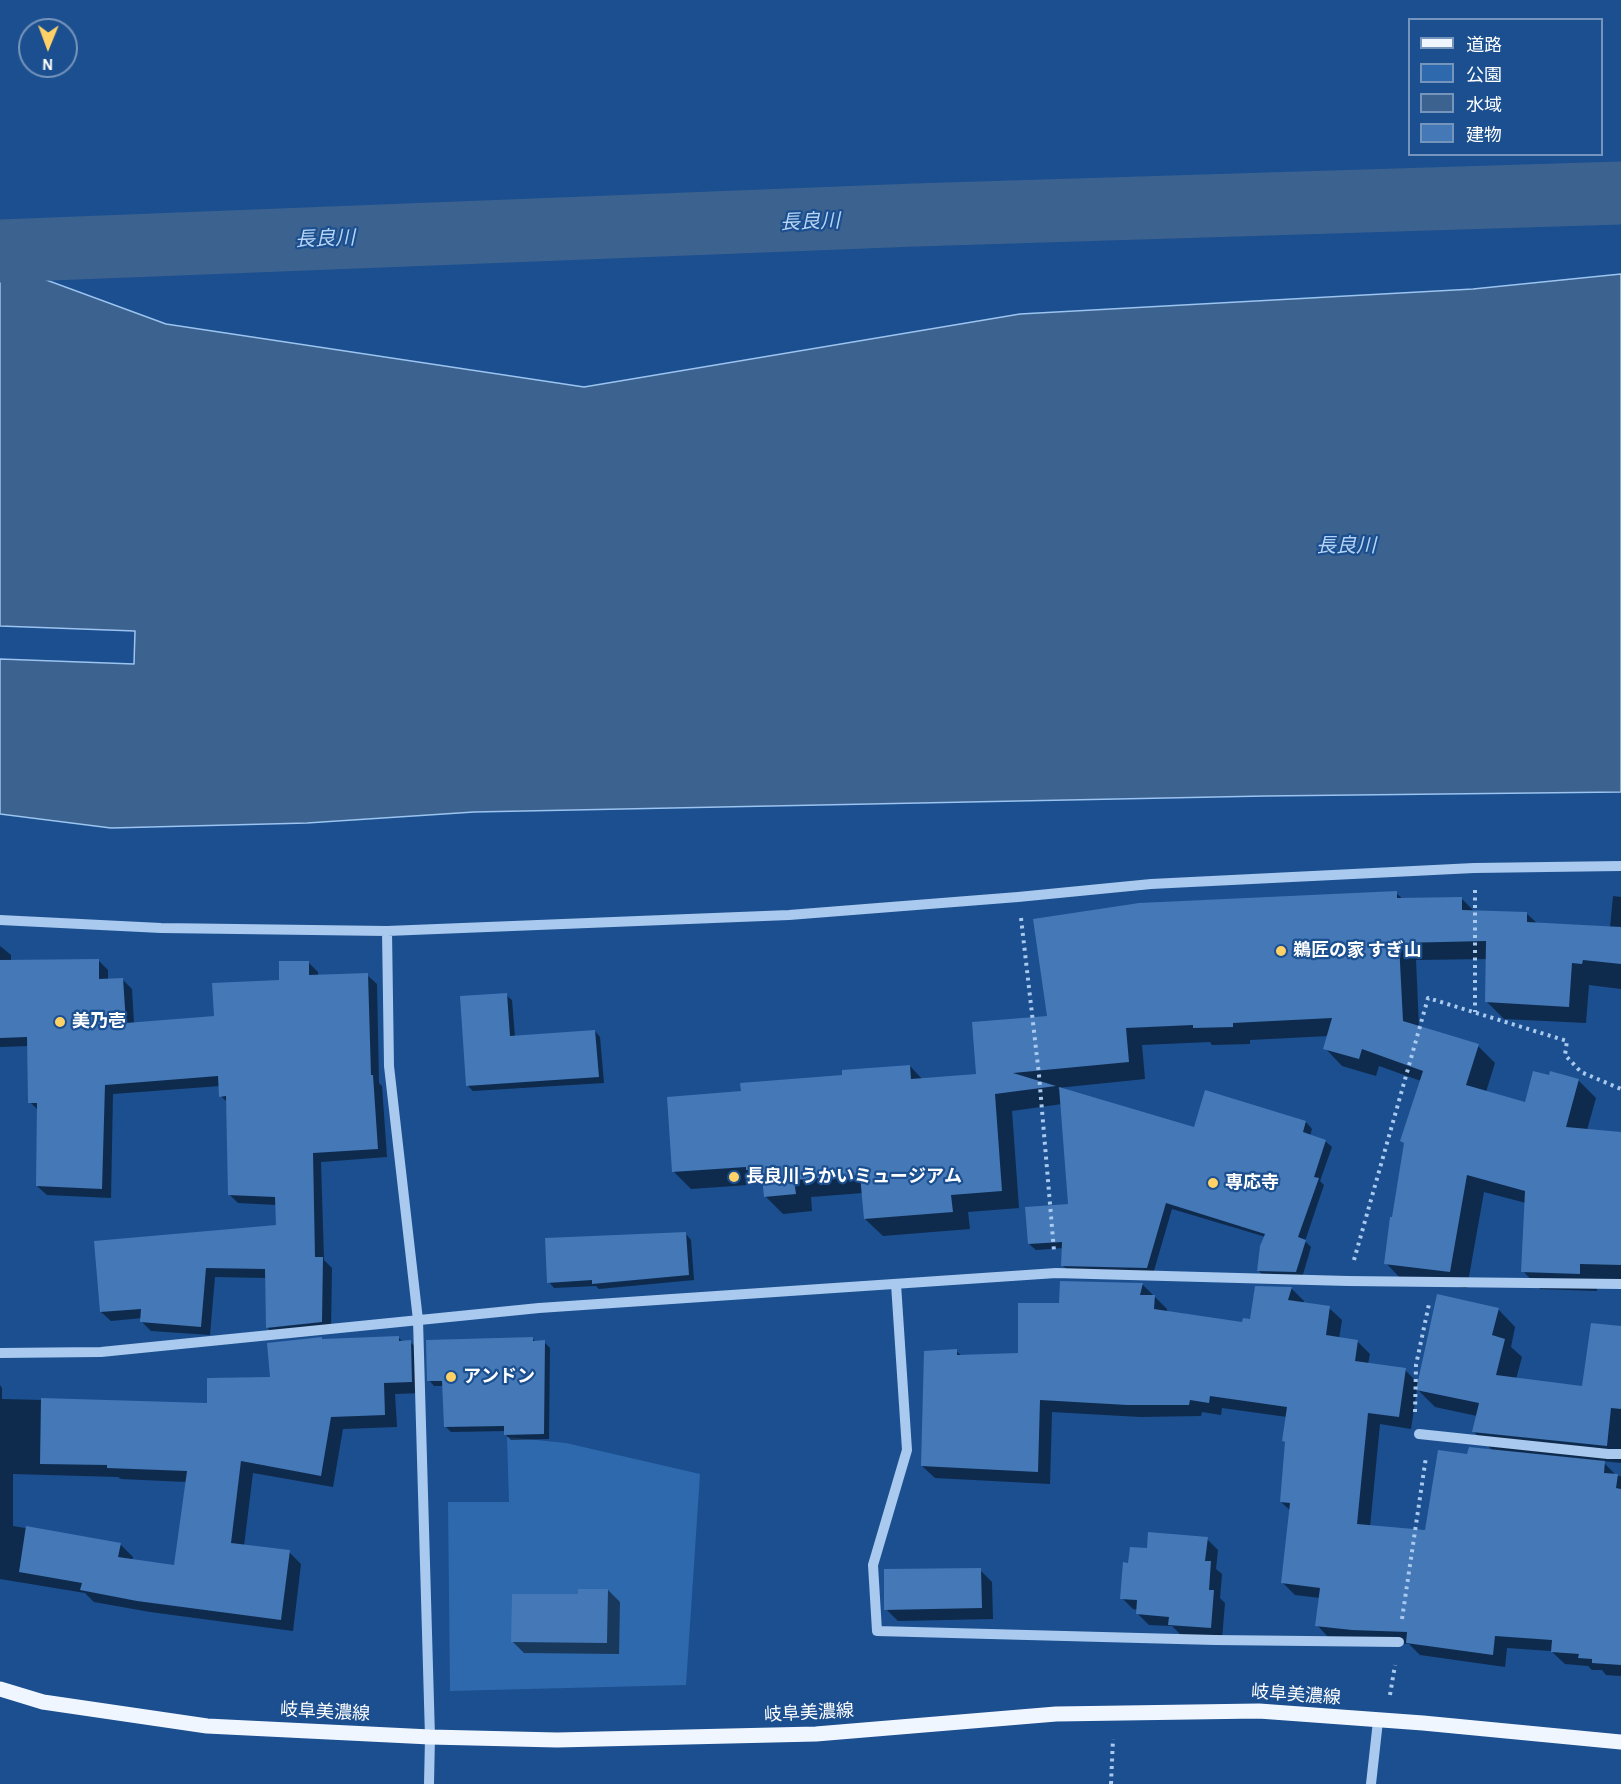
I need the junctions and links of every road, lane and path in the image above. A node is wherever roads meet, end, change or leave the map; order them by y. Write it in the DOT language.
graph roads {
  1 [pos="1621,866"];
  2 [pos="1474,868"];
  3 [pos="1018,897"];
  4 [pos="0,920"];
  5 [pos="387,931"];
  6 [pos="1475,1012"];
  7 [pos="1621,1089"];
  8 [pos="1056,1273"];
  9 [pos="1348,1281"];
  10 [pos="1434,1281"];
  11 [pos="896,1284"];
  12 [pos="1621,1284"];
  13 [pos="418,1320"];
  14 [pos="0,1353"];
  15 [pos="1419,1434"];
  16 [pos="1621,1454"];
  17 [pos="1399,1642"];
  18 [pos="0,1689"];
  19 [pos="1378,1721"];
  20 [pos="430,1737"];
  21 [pos="1113,1739"];
  22 [pos="1621,1742"];
  23 [pos="429,1784"];
  24 [pos="1111,1784"];
  25 [pos="1371,1784"];
  1 -- 2 [label="street"];
  2 -- 3 [label="street"];
  2 -- 6 [label="path"];
  3 -- 5 [label="street"];
  3 -- 8 [label="path"];
  4 -- 5 [label="street"];
  5 -- 13 [label="street"];
  6 -- 7 [label="path"];
  6 -- 9 [label="path"];
  8 -- 9 [label="street"];
  8 -- 11 [label="street"];
  9 -- 10 [label="street"];
  10 -- 12 [label="street"];
  10 -- 15 [label="path"];
  11 -- 13 [label="street"];
  11 -- 17 [label="street"];
  13 -- 14 [label="street"];
  13 -- 20 [label="street"];
  15 -- 16 [label="street"];
  15 -- 17 [label="path"];
  17 -- 19 [label="path"];
  18 -- 20 [label="main road, 岐阜美濃線"];
  19 -- 20 [label="main road, 岐阜美濃線"];
  19 -- 22 [label="main road, 岐阜美濃線"];
  19 -- 25 [label="street"];
  20 -- 23 [label="street"];
  21 -- 24 [label="path"];
}
